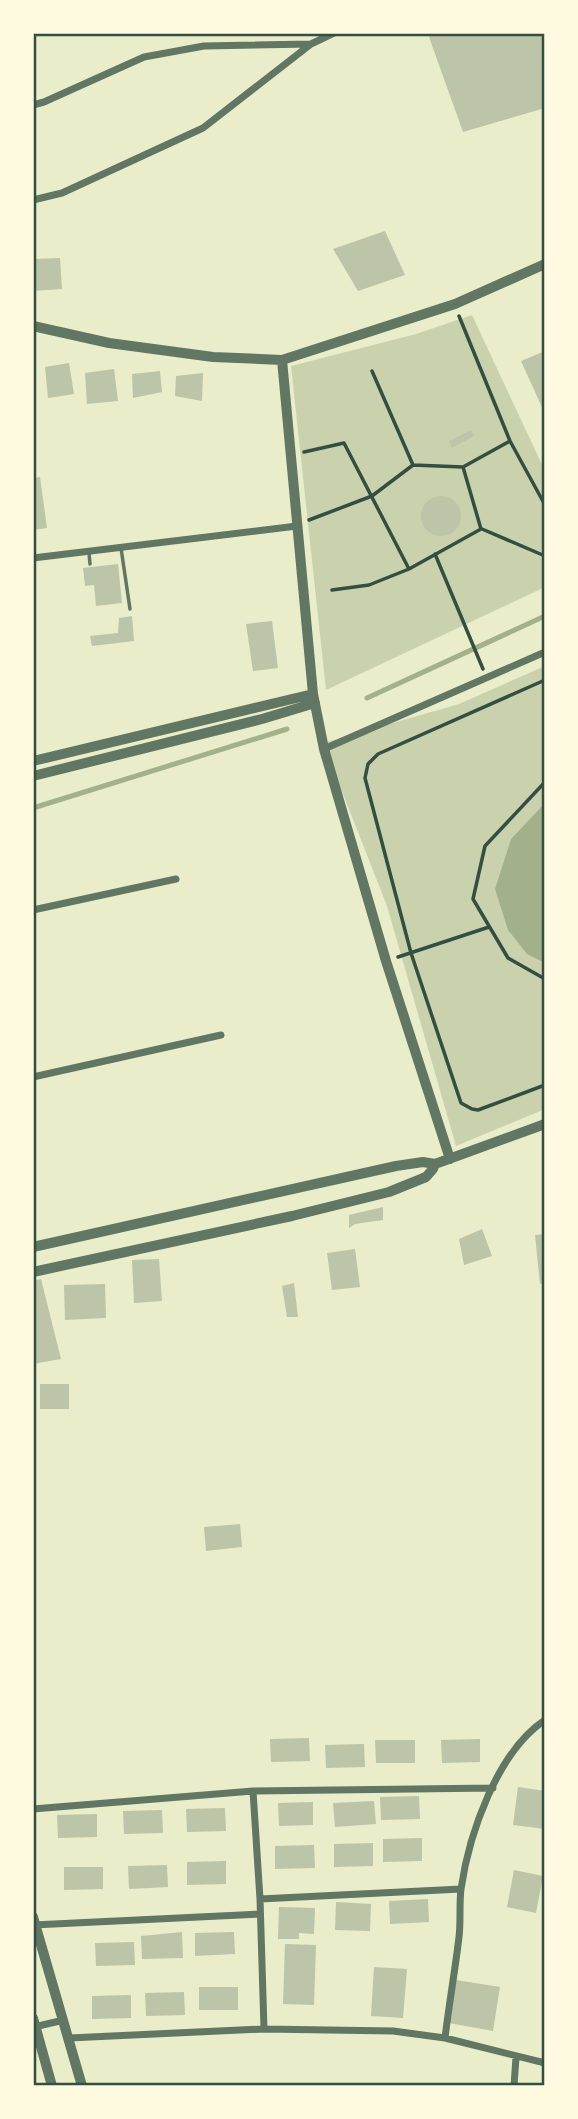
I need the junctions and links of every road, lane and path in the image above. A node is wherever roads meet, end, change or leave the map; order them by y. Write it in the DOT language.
graph roads {
  1 [pos="334,33"];
  2 [pos="311,44"];
  3 [pos="33,106"];
  4 [pos="33,200"];
  5 [pos="545,264"];
  6 [pos="455,304"];
  7 [pos="33,326"];
  8 [pos="282,360"];
  9 [pos="372,371"];
  10 [pos="510,441"];
  11 [pos="300,453"];
  12 [pos="413,465"];
  13 [pos="463,467"];
  14 [pos="372,496"];
  15 [pos="545,505"];
  16 [pos="308,521"];
  17 [pos="297,526"];
  18 [pos="481,529"];
  19 [pos="121,548"];
  20 [pos="89,551"];
  21 [pos="435,554"];
  22 [pos="545,555"];
  23 [pos="33,558"];
  24 [pos="90,564"];
  25 [pos="409,569"];
  26 [pos="332,590"];
  27 [pos="130,610"];
  28 [pos="545,652"];
  29 [pos="481,663"];
  30 [pos="545,680"];
  31 [pos="314,701"];
  32 [pos="128,739"];
  33 [pos="323,746"];
  34 [pos="131,752"];
  35 [pos="33,761"];
  36 [pos="33,776"];
  37 [pos="545,782"];
  38 [pos="176,879"];
  39 [pos="33,910"];
  40 [pos="489,927"];
  41 [pos="411,953"];
  42 [pos="386,961"];
  43 [pos="545,979"];
  44 [pos="221,1035"];
  45 [pos="33,1077"];
  46 [pos="545,1085"];
  47 [pos="545,1124"];
  48 [pos="450,1159"];
  49 [pos="435,1164"];
  50 [pos="33,1247"];
  51 [pos="33,1272"];
  52 [pos="545,1720"];
  53 [pos="493,1788"];
  54 [pos="253,1791"];
  55 [pos="33,1809"];
  56 [pos="461,1889"];
  57 [pos="260,1899"];
  58 [pos="259,1914"];
  59 [pos="34,1922"];
  60 [pos="64,2020"];
  61 [pos="34,2024"];
  62 [pos="264,2029"];
  63 [pos="69,2038"];
  64 [pos="444,2038"];
  65 [pos="516,2057"];
  66 [pos="545,2063"];
  67 [pos="52,2086"];
  68 [pos="82,2086"];
  69 [pos="514,2086"];
  1 -- 2 [label="street"];
  2 -- 3 [label="street"];
  2 -- 4 [label="street"];
  5 -- 6 [label="street"];
  6 -- 8 [label="street"];
  6 -- 10 [label="path"];
  7 -- 8 [label="street"];
  8 -- 17 [label="street"];
  9 -- 12 [label="path"];
  10 -- 13 [label="path"];
  10 -- 15 [label="path"];
  11 -- 14 [label="path"];
  12 -- 13 [label="path"];
  12 -- 14 [label="path"];
  13 -- 18 [label="path"];
  14 -- 16 [label="path"];
  14 -- 25 [label="path"];
  17 -- 19 [label="street"];
  17 -- 31 [label="street"];
  18 -- 21 [label="path"];
  18 -- 22 [label="path"];
  19 -- 20 [label="street"];
  19 -- 27 [label="lane"];
  20 -- 23 [label="street"];
  20 -- 24 [label="lane"];
  21 -- 25 [label="path"];
  21 -- 29 [label="path"];
  25 -- 26 [label="path"];
  28 -- 33 [label="street"];
  30 -- 41 [label="path"];
  31 -- 32 [label="street"];
  31 -- 33 [label="street"];
  31 -- 34 [label="street"];
  32 -- 34 [label="street"];
  32 -- 35 [label="street"];
  33 -- 42 [label="street"];
  34 -- 36 [label="street"];
  37 -- 40 [label="path"];
  38 -- 39 [label="street"];
  40 -- 41 [label="path"];
  40 -- 43 [label="path"];
  41 -- 42 [label="path"];
  41 -- 46 [label="path"];
  42 -- 48 [label="street"];
  44 -- 45 [label="street"];
  47 -- 48 [label="street"];
  48 -- 49 [label="street"];
  49 -- 50 [label="street"];
  49 -- 51 [label="street"];
  52 -- 53 [label="street"];
  53 -- 54 [label="street"];
  53 -- 56 [label="street"];
  54 -- 55 [label="street"];
  54 -- 57 [label="street"];
  56 -- 57 [label="street"];
  56 -- 64 [label="street"];
  57 -- 58 [label="street"];
  58 -- 59 [label="street"];
  58 -- 62 [label="street"];
  59 -- 60 [label="street"];
  60 -- 61 [label="street"];
  60 -- 63 [label="street"];
  61 -- 67 [label="street"];
  62 -- 63 [label="street"];
  62 -- 64 [label="street"];
  63 -- 68 [label="street"];
  64 -- 65 [label="street"];
  65 -- 66 [label="street"];
  65 -- 69 [label="street"];
}
